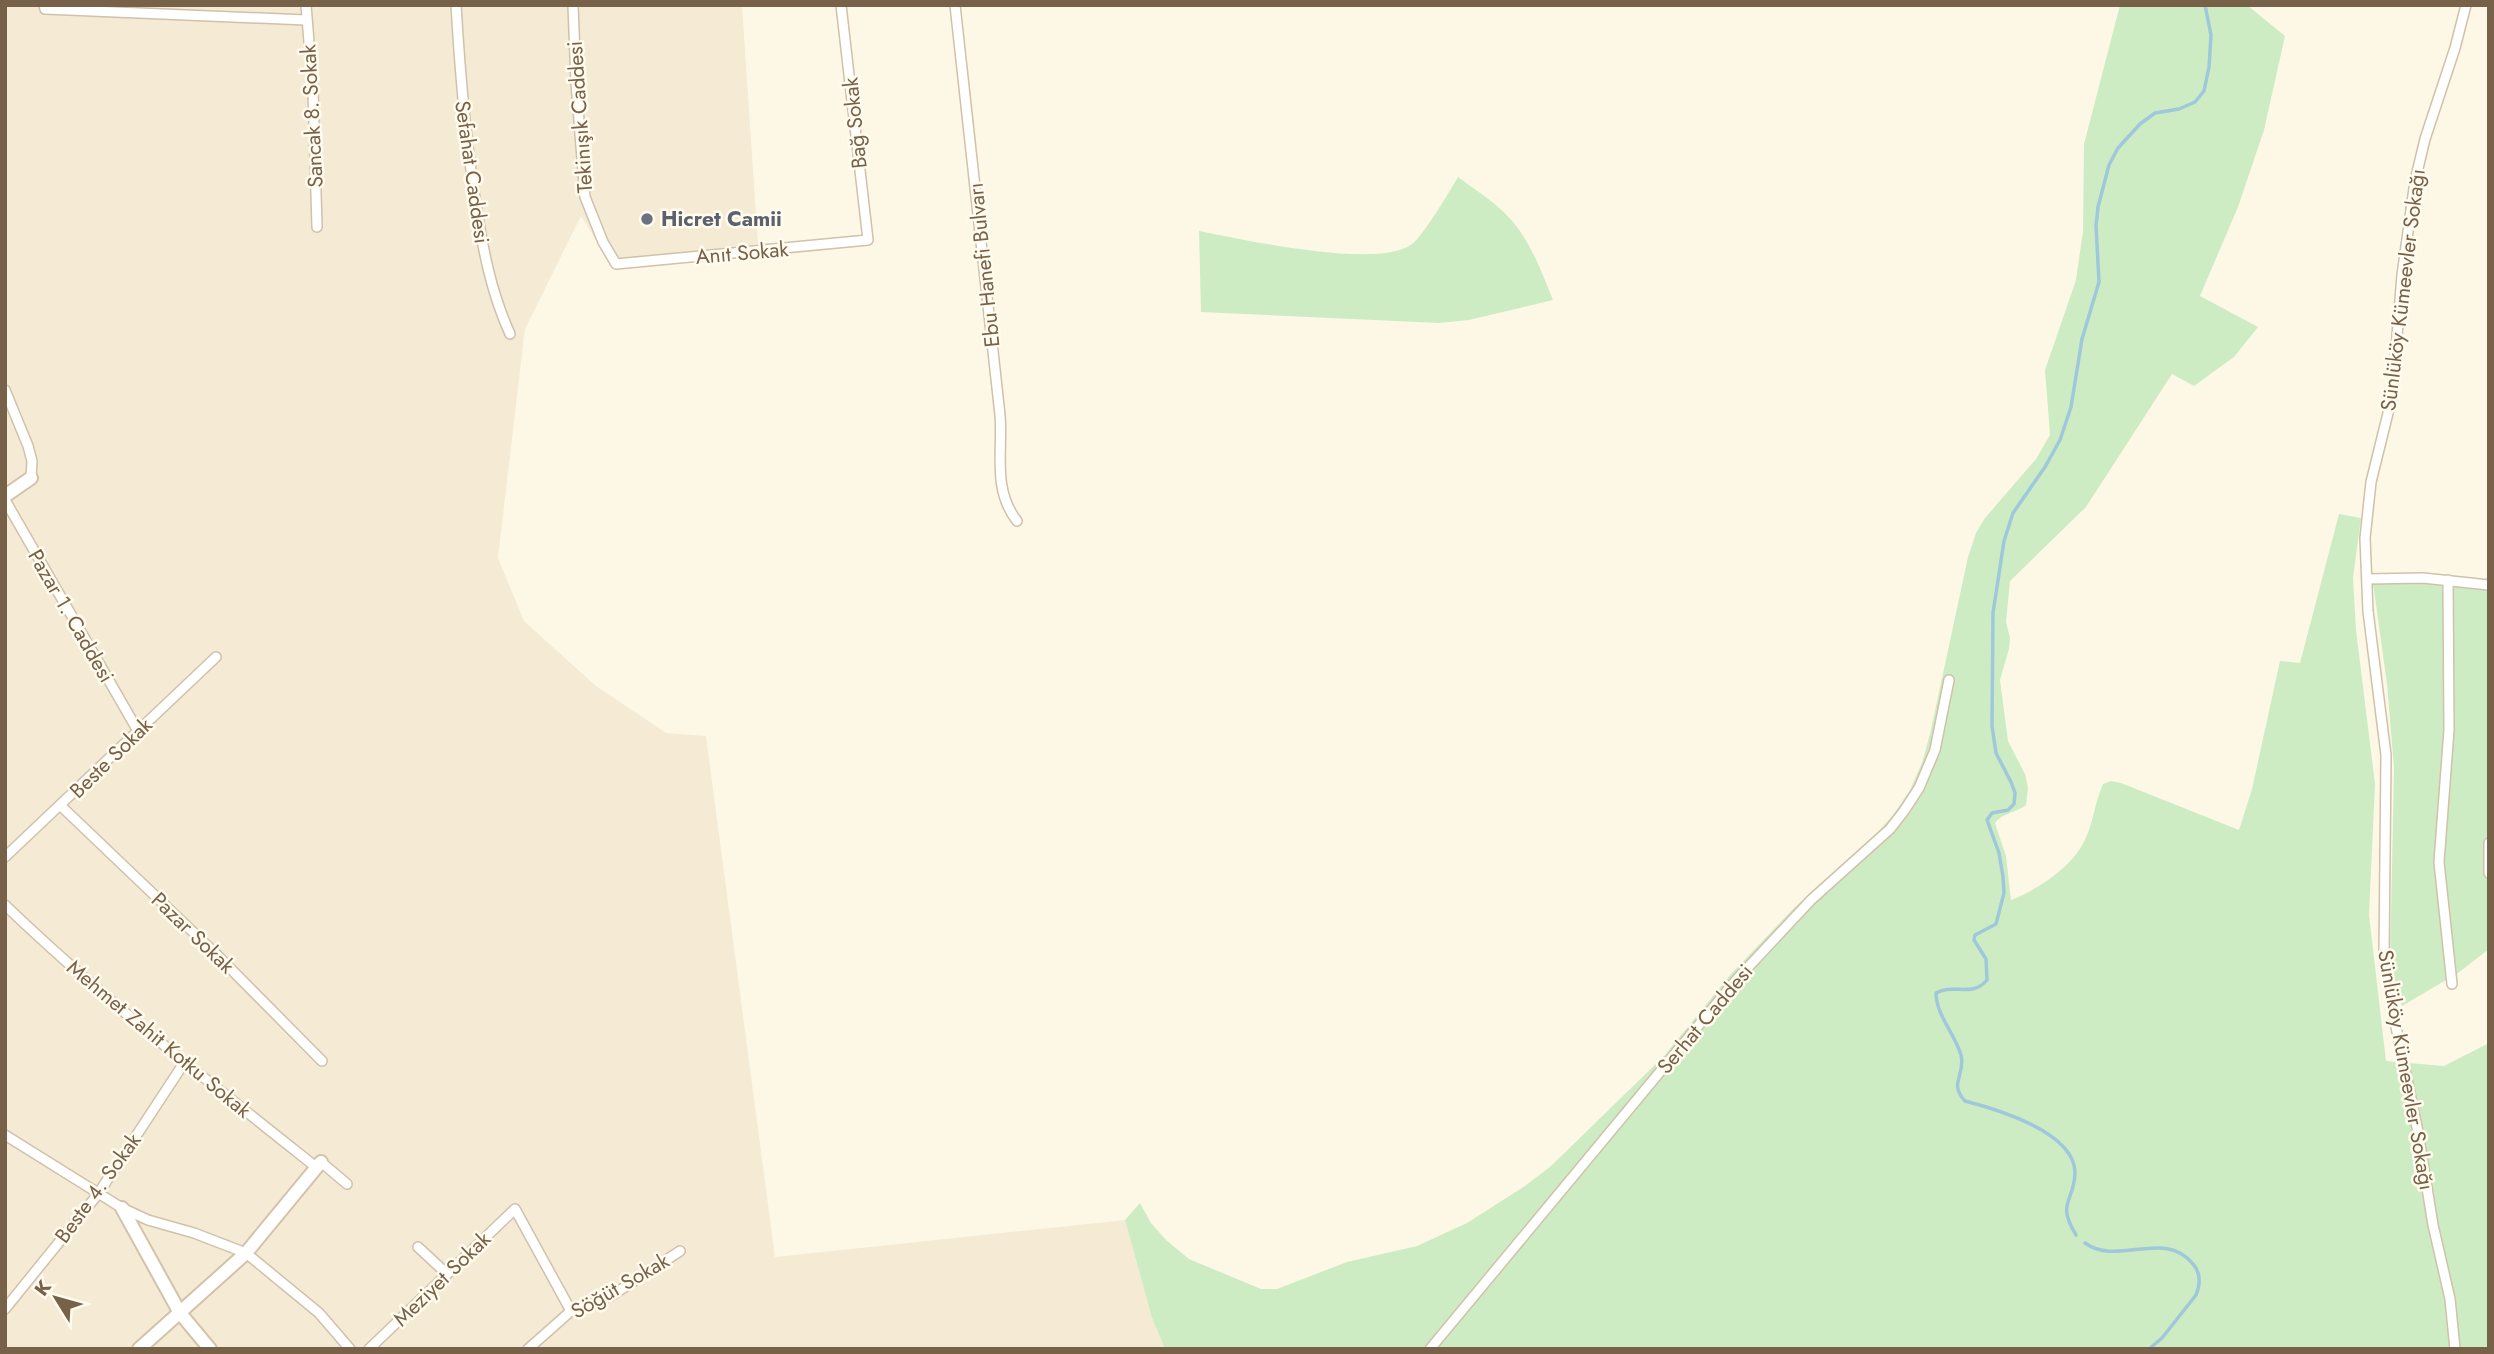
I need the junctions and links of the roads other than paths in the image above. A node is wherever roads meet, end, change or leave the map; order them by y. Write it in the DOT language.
graph roads {
  1 [pos="306,5"];
  2 [pos="456,5"];
  3 [pos="573,5"];
  4 [pos="841,5"];
  5 [pos="955,5"];
  6 [pos="2466,5"];
  7 [pos="44,7"];
  8 [pos="306,20"];
  9 [pos="317,227"];
  10 [pos="868,240"];
  11 [pos="616,264"];
  12 [pos="510,334"];
  13 [pos="5,390"];
  14 [pos="31,478"];
  15 [pos="5,498"];
  16 [pos="1017,521"];
  17 [pos="2367,579"];
  18 [pos="2448,580"];
  19 [pos="2489,585"];
  20 [pos="216,657"];
  21 [pos="1949,680"];
  22 [pos="138,731"];
  23 [pos="61,806"];
  24 [pos="2489,843"];
  25 [pos="5,857"];
  26 [pos="2489,873"];
  27 [pos="5,905"];
  28 [pos="2452,984"];
  29 [pos="322,1062"];
  30 [pos="184,1063"];
  31 [pos="5,1135"];
  32 [pos="318,1164"];
  33 [pos="347,1184"];
  34 [pos="98,1194"];
  35 [pos="122,1208"];
  36 [pos="418,1247"];
  37 [pos="680,1251"];
  38 [pos="246,1253"];
  39 [pos="447,1274"];
  40 [pos="5,1309"];
  41 [pos="571,1311"];
  42 [pos="180,1312"];
  43 [pos="139,1349"];
  44 [pos="210,1349"];
  45 [pos="350,1349"];
  46 [pos="369,1349"];
  47 [pos="528,1349"];
  48 [pos="1430,1349"];
  49 [pos="2455,1349"];
  1 -- 8 [label="street, Sancak 8. Sokak"];
  2 -- 12 [label="street, Sefahat Caddesi"];
  3 -- 11 [label="street, Tekinışık Caddesi"];
  4 -- 10 [label="street, Bağ Sokak"];
  5 -- 16 [label="street, Ebu Hanefi Bulvarı"];
  6 -- 17 [label="street, Sünlüköy Kümeevler Sokağı"];
  7 -- 8 [label="street"];
  8 -- 9 [label="street, Sancak 8. Sokak"];
  10 -- 11 [label="street, Anıt Sokak"];
  13 -- 14 [label="street"];
  14 -- 15 [label="street"];
  15 -- 22 [label="street, Pazar 1. Caddesi"];
  17 -- 18 [label="street"];
  17 -- 49 [label="street, Sünlüköy Kümeevler Sokağı"];
  18 -- 19 [label="street"];
  18 -- 28 [label="street"];
  20 -- 22 [label="street, Beste Sokak"];
  21 -- 48 [label="street, Serhat Caddesi"];
  22 -- 23 [label="street, Beste Sokak"];
  23 -- 25 [label="street, Beste Sokak"];
  23 -- 29 [label="street, Pazar Sokak"];
  24 -- 26 [label="street"];
  27 -- 30 [label="street, Mehmet Zahit Kotku Sokak"];
  30 -- 32 [label="street, Mehmet Zahit Kotku Sokak"];
  30 -- 34 [label="street, Beste 4. Sokak"];
  31 -- 34 [label="street"];
  32 -- 33 [label="street, Mehmet Zahit Kotku Sokak"];
  32 -- 38 [label="street"];
  34 -- 35 [label="street"];
  34 -- 40 [label="street, Beste 4. Sokak"];
  35 -- 38 [label="street"];
  35 -- 42 [label="street"];
  36 -- 39 [label="street"];
  37 -- 41 [label="street, Söğüt Sokak"];
  38 -- 42 [label="street"];
  38 -- 45 [label="street"];
  39 -- 41 [label="street, Meziyet Sokak"];
  39 -- 46 [label="street, Meziyet Sokak"];
  41 -- 47 [label="street, Söğüt Sokak"];
  42 -- 43 [label="street"];
  42 -- 44 [label="street"];
}
